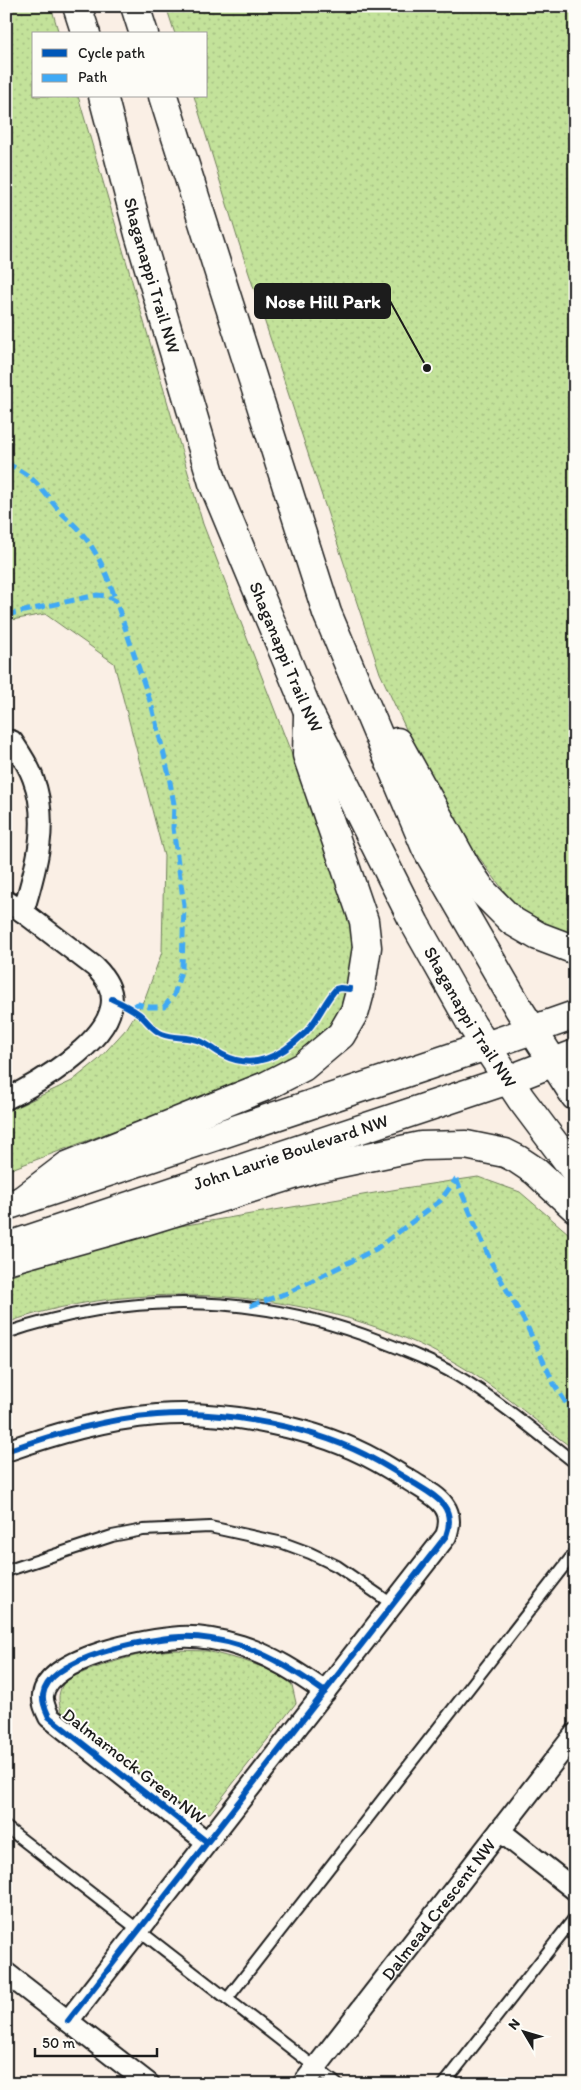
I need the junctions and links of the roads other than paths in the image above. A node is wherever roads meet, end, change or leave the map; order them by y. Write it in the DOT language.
graph roads {
  1 [pos="77,6"];
  2 [pos="135,6"];
  3 [pos="85,32"];
  4 [pos="143,32"];
  5 [pos="104,98"];
  6 [pos="164,98"];
  7 [pos="349,670"];
  8 [pos="308,711"];
  9 [pos="12,741"];
  10 [pos="15,907"];
  11 [pos="575,950"];
  12 [pos="575,1015"];
  13 [pos="533,1030"];
  14 [pos="486,1046"];
  15 [pos="563,1058"];
  16 [pos="508,1080"];
  17 [pos="575,1096"];
  18 [pos="6,1098"];
  19 [pos="575,1172"];
  20 [pos="14,1203"];
  21 [pos="575,1208"];
  22 [pos="6,1248"];
  23 [pos="6,1260"];
  24 [pos="6,1333"];
  25 [pos="6,1451"];
  26 [pos="575,1463"];
  27 [pos="575,1552"];
  28 [pos="6,1570"];
  29 [pos="392,1604"];
  30 [pos="324,1692"];
  31 [pos="575,1734"];
  32 [pos="6,1827"];
  33 [pos="500,1831"];
  34 [pos="207,1842"];
  35 [pos="575,1890"];
  36 [pos="575,1917"];
  37 [pos="139,1930"];
  38 [pos="6,1973"];
  39 [pos="227,1999"];
  40 [pos="68,2021"];
  41 [pos="316,2068"];
  42 [pos="149,2084"];
  43 [pos="303,2084"];
  44 [pos="337,2084"];
  45 [pos="444,2084"];
  1 -- 3 [label="main road"];
  2 -- 4 [label="main road"];
  5 -- 8 [label="main road, Shaganappi Trail NW"];
  6 -- 7 [label="main road"];
  7 -- 11 [label="main road"];
  7 -- 13 [label="main road"];
  8 -- 14 [label="main road, Shaganappi Trail NW"];
  8 -- 20 [label="main road"];
  9 -- 10 [label="street"];
  10 -- 18 [label="street"];
  12 -- 13 [label="main road"];
  13 -- 14 [label="main road"];
  13 -- 15 [label="main road"];
  14 -- 16 [label="main road, Shaganappi Trail NW"];
  14 -- 20 [label="main road"];
  15 -- 16 [label="main road, John Laurie Boulevard NW"];
  15 -- 17 [label="main road"];
  16 -- 19 [label="main road, Shaganappi Trail NW"];
  16 -- 22 [label="main road, John Laurie Boulevard NW"];
  21 -- 23 [label="main road"];
  24 -- 26 [label="lane"];
  25 -- 29 [label="street"];
  27 -- 39 [label="lane"];
  28 -- 29 [label="lane"];
  29 -- 30 [label="street"];
  30 -- 34 [label="street"];
  30 -- 34 [label="street, Dalmarnock Green NW"];
  31 -- 33 [label="street, Dalmead Crescent NW"];
  32 -- 37 [label="lane"];
  33 -- 35 [label="street"];
  33 -- 41 [label="street, Dalmead Crescent NW"];
  34 -- 37 [label="street"];
  36 -- 45 [label="lane"];
  37 -- 39 [label="lane"];
  37 -- 40 [label="street"];
  38 -- 40 [label="street"];
  39 -- 41 [label="lane"];
  40 -- 42 [label="street"];
  41 -- 43 [label="street, Dalmead Crescent NW"];
  41 -- 44 [label="lane"];
}
